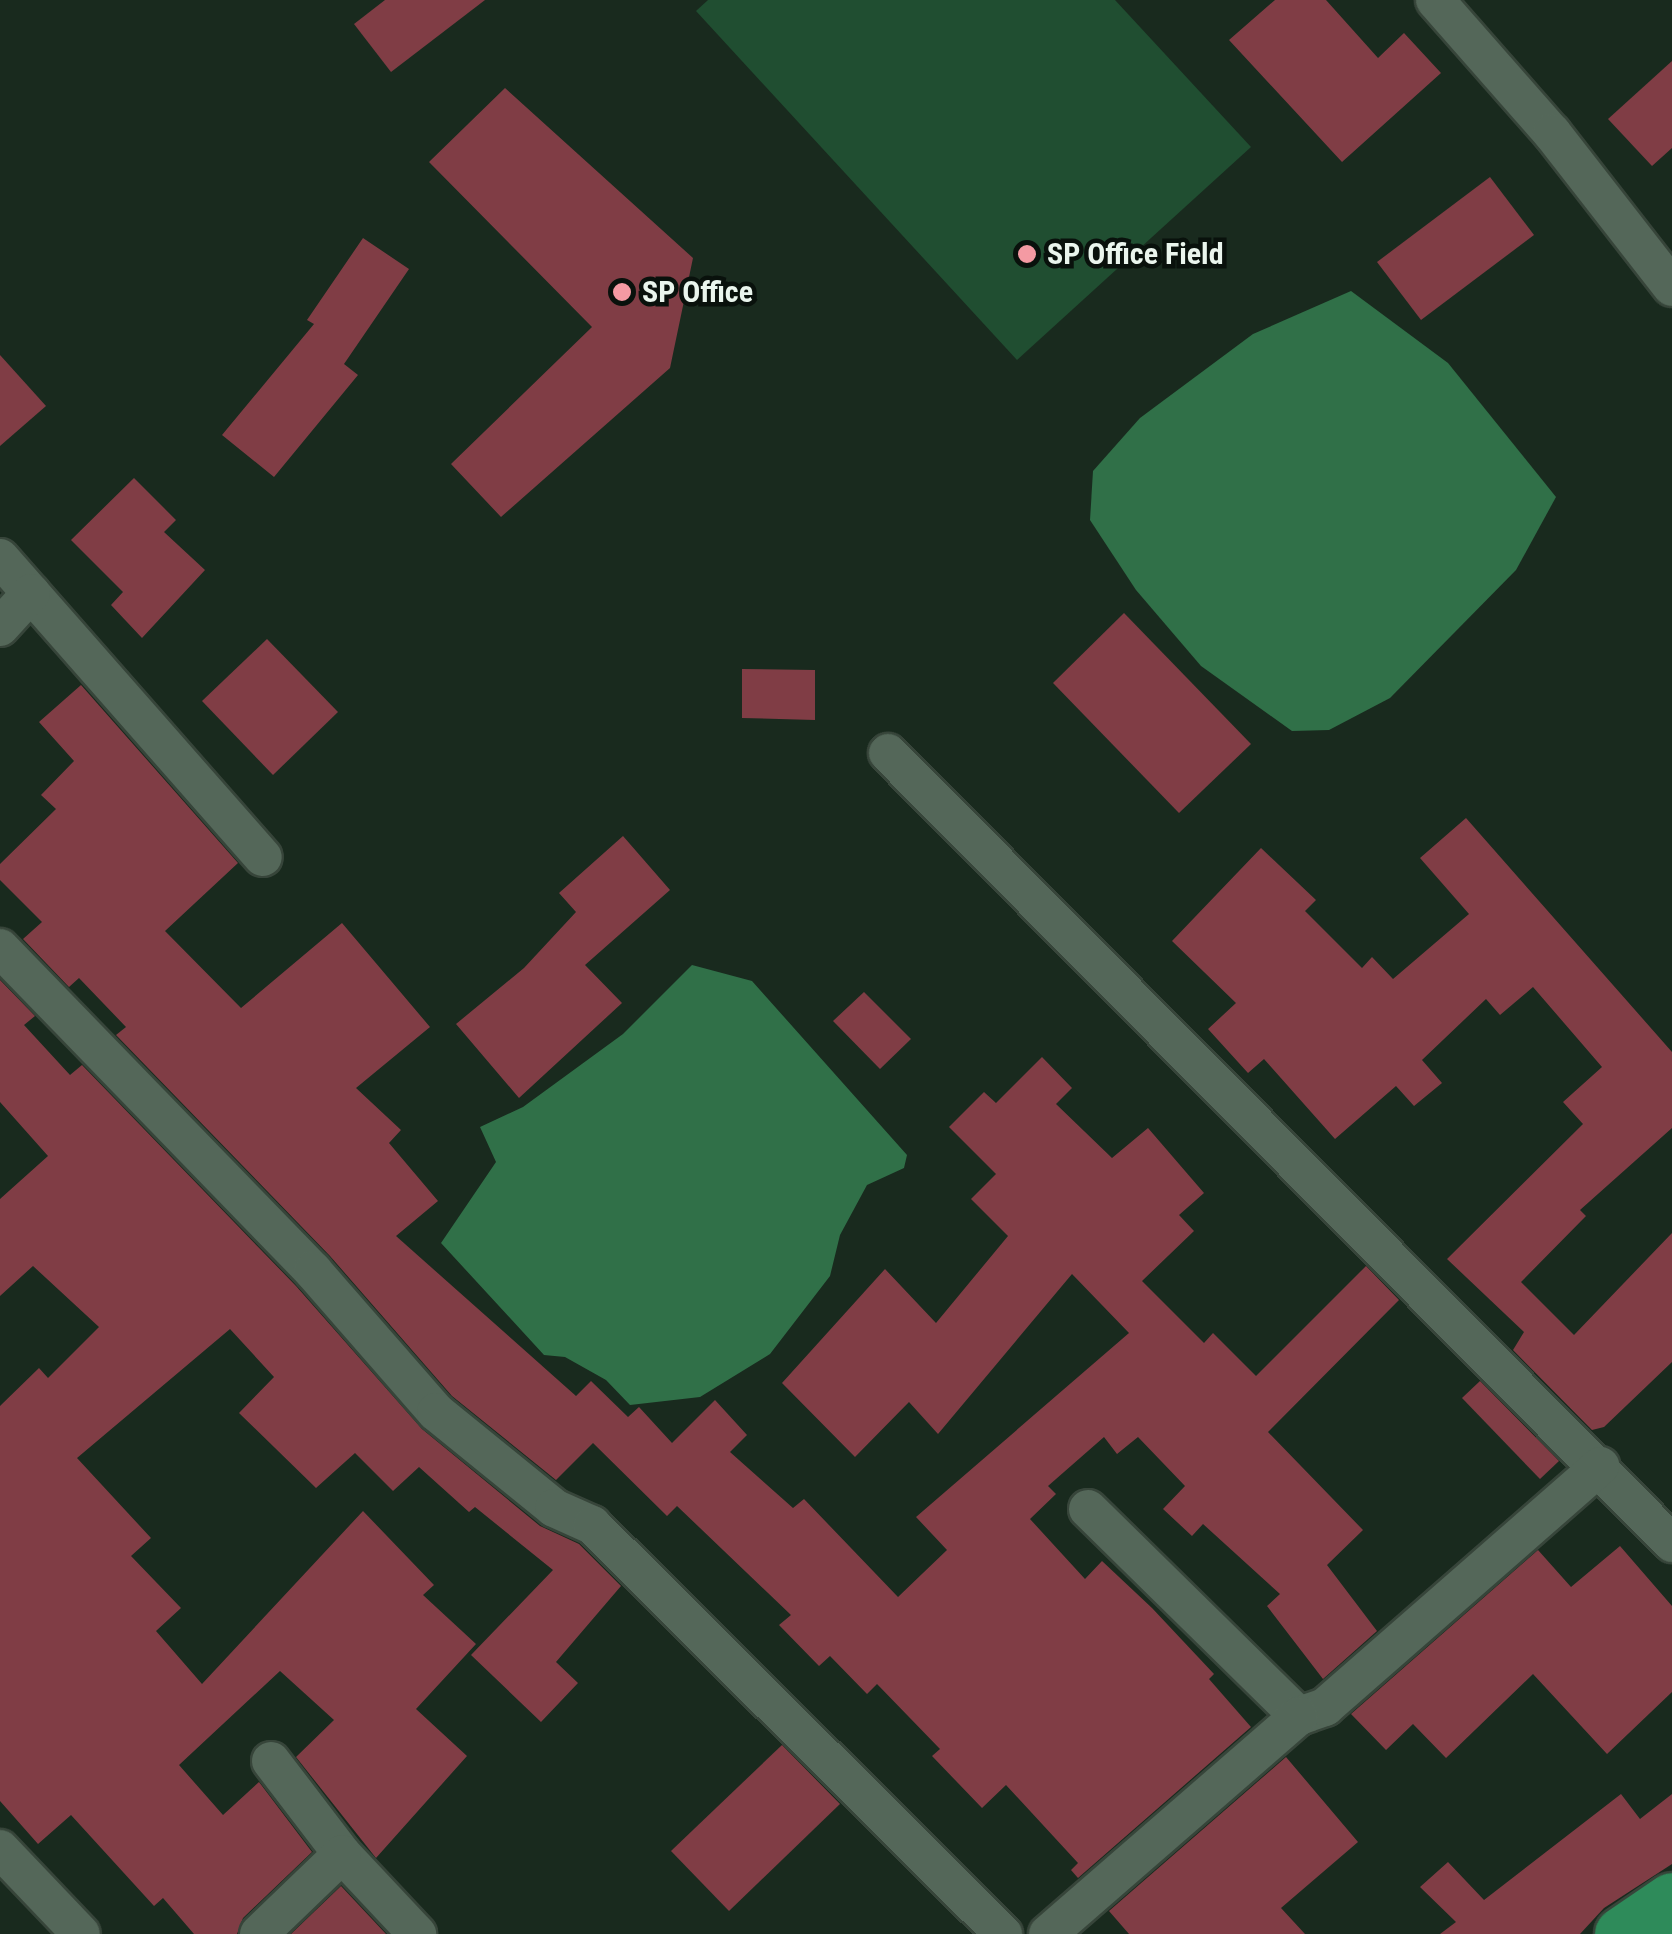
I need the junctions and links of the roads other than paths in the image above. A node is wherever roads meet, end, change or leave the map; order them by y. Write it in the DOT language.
graph roads {
  1 [pos="1435,0"];
  2 [pos="1672,287"];
  3 [pos="0,558"];
  4 [pos="31,593"];
  5 [pos="0,627"];
  6 [pos="888,753"];
  7 [pos="264,857"];
  8 [pos="0,948"];
  9 [pos="1600,1466"];
  10 [pos="1088,1509"];
  11 [pos="1672,1543"];
  12 [pos="1299,1716"];
  13 [pos="271,1762"];
  14 [pos="0,1848"];
  15 [pos="342,1854"];
  16 [pos="1672,1900"];
  17 [pos="80,1934"];
  18 [pos="258,1934"];
  19 [pos="417,1934"];
  20 [pos="1003,1934"];
  21 [pos="1048,1934"];
  22 [pos="1622,1934"];
  1 -- 2 [label="street"];
  3 -- 4 [label="street"];
  4 -- 5 [label="street"];
  4 -- 7 [label="street"];
  6 -- 9 [label="street"];
  8 -- 20 [label="street"];
  9 -- 11 [label="street"];
  9 -- 12 [label="street"];
  10 -- 12 [label="street"];
  12 -- 21 [label="street"];
  13 -- 15 [label="street"];
  14 -- 17 [label="street"];
  15 -- 18 [label="street"];
  15 -- 19 [label="street"];
  16 -- 22 [label="main road"];
}
